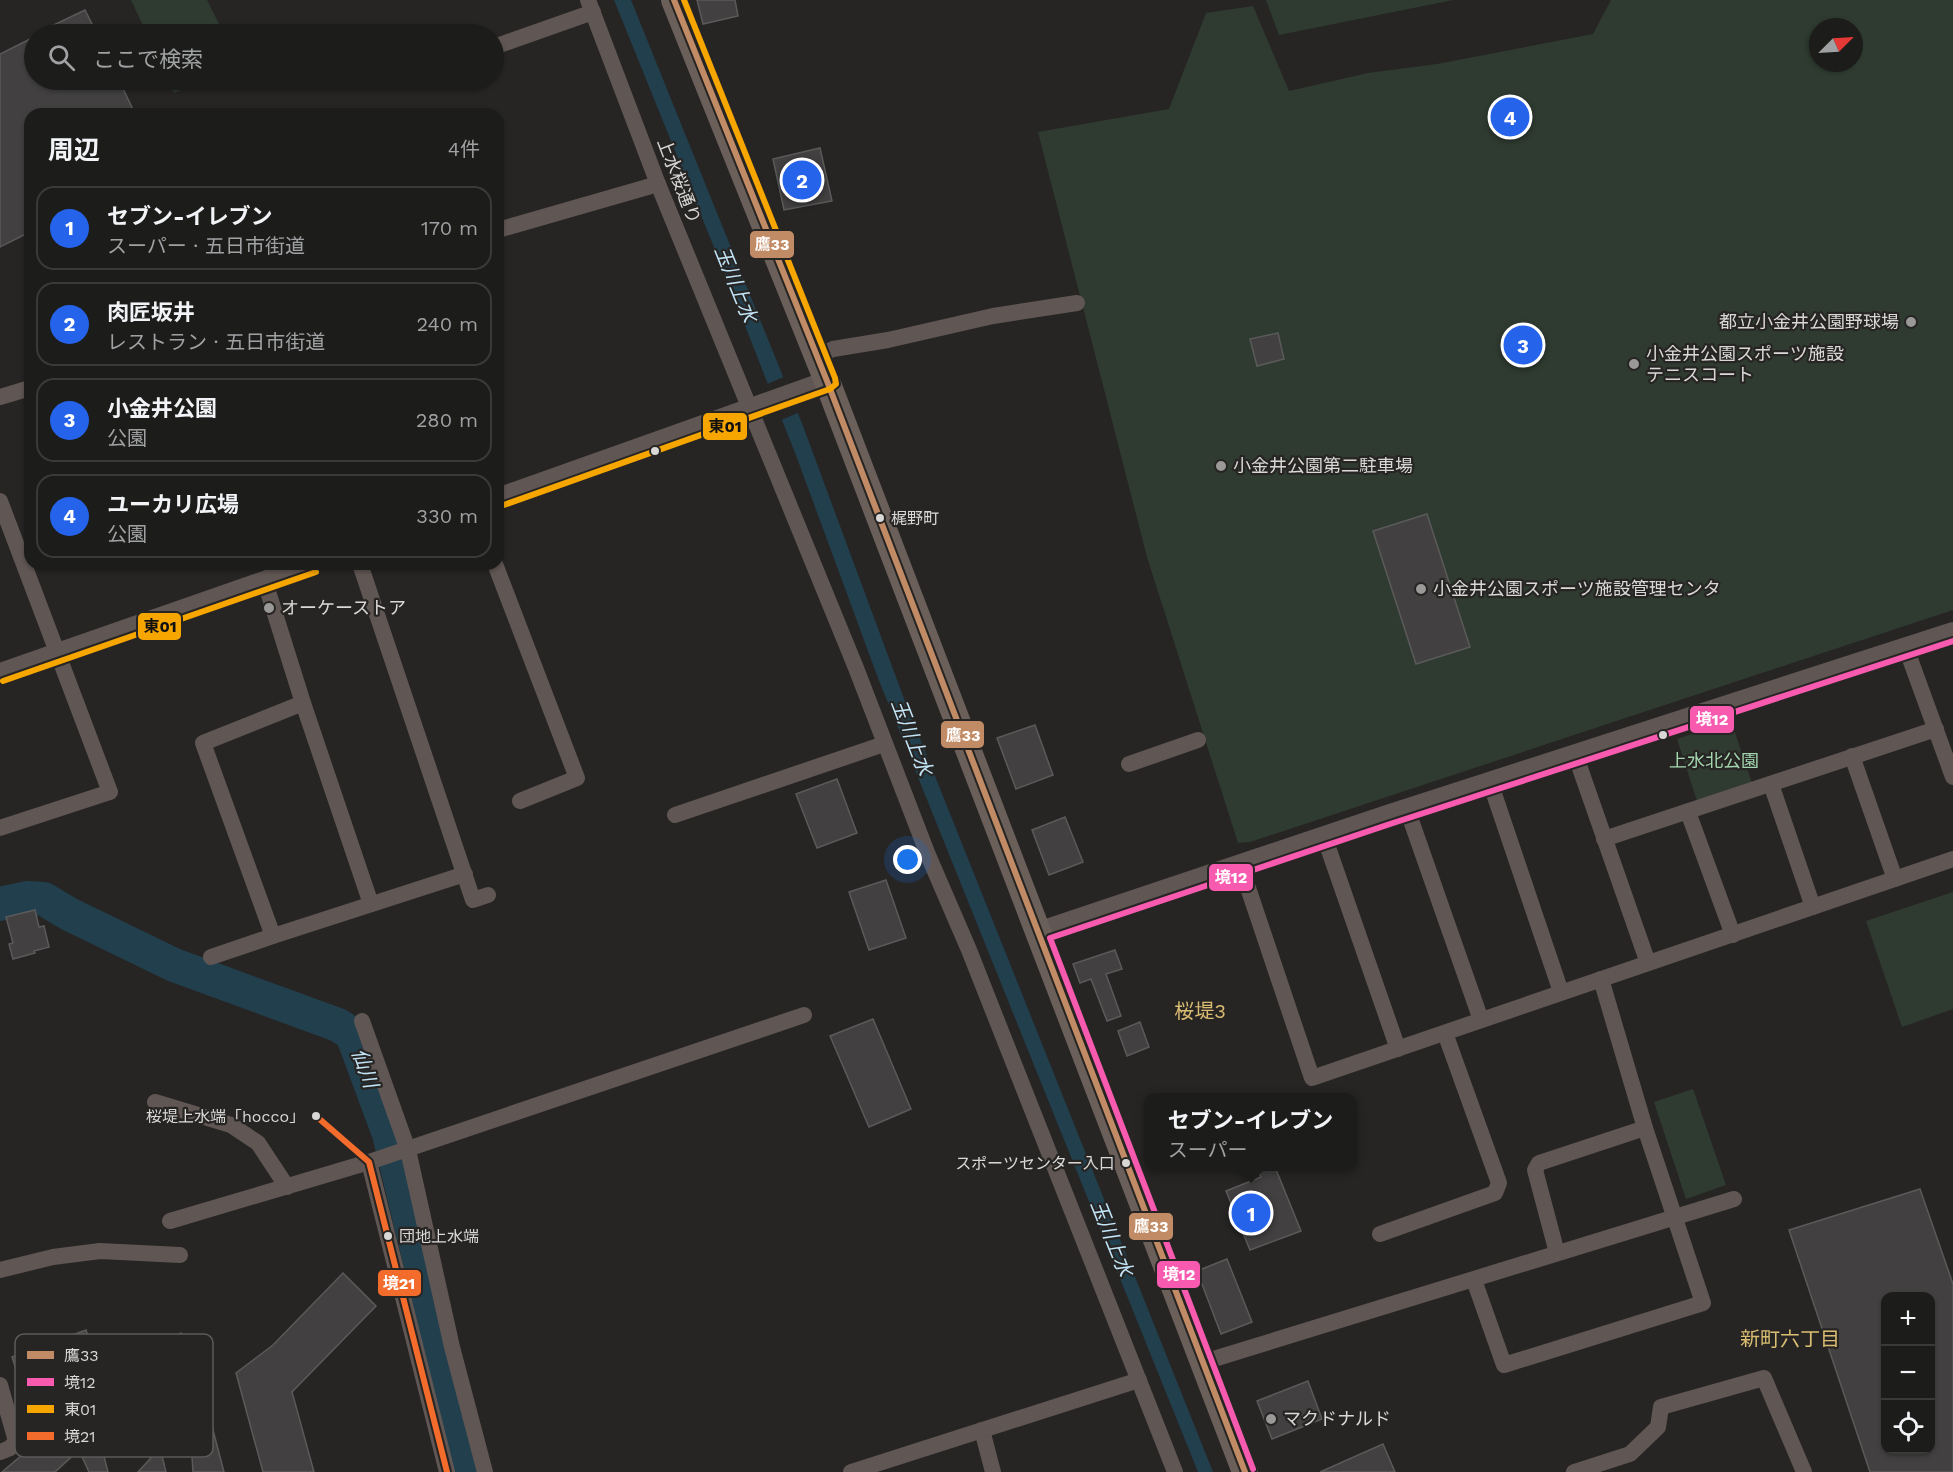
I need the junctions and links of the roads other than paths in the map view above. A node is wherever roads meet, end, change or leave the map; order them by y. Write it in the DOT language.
graph roads {
  1 [pos="674,0"];
  2 [pos="590,6"];
  3 [pos="504,44"];
  4 [pos="658,184"];
  5 [pos="504,228"];
  6 [pos="1077,303"];
  7 [pos="817,356"];
  8 [pos="827,381"];
  9 [pos="24,390"];
  10 [pos="0,397"];
  11 [pos="755,407"];
  12 [pos="504,496"];
  13 [pos="0,501"];
  14 [pos="24,565"];
  15 [pos="26,570"];
  16 [pos="297,570"];
  17 [pos="362,570"];
  18 [pos="497,570"];
  19 [pos="265,582"];
  20 [pos="1953,633"];
  21 [pos="1906,648"];
  22 [pos="57,653"];
  23 [pos="0,673"];
  24 [pos="303,703"];
  25 [pos="1936,729"];
  26 [pos="1198,740"];
  27 [pos="884,744"];
  28 [pos="1575,754"];
  29 [pos="1852,756"];
  30 [pos="1129,764"];
  31 [pos="1953,777"];
  32 [pos="1490,782"];
  33 [pos="1771,784"];
  34 [pos="520,801"];
  35 [pos="1407,809"];
  36 [pos="1688,812"];
  37 [pos="675,815"];
  38 [pos="0,828"];
  39 [pos="1324,836"];
  40 [pos="1604,839"];
  41 [pos="1953,859"];
  42 [pos="1240,864"];
  43 [pos="465,874"];
  44 [pos="1895,879"];
  45 [pos="488,895"];
  46 [pos="371,904"];
  47 [pos="1813,907"];
  48 [pos="1038,932"];
  49 [pos="1733,935"];
  50 [pos="273,936"];
  51 [pos="211,957"];
  52 [pos="1648,963"];
  53 [pos="1601,980"];
  54 [pos="1561,992"];
  55 [pos="804,1016"];
  56 [pos="1481,1020"];
  57 [pos="362,1022"];
  58 [pos="1445,1033"];
  59 [pos="1398,1049"];
  60 [pos="155,1101"];
  61 [pos="1645,1128"];
  62 [pos="408,1150"];
  63 [pos="374,1161"];
  64 [pos="287,1187"];
  65 [pos="1734,1199"];
  66 [pos="1674,1217"];
  67 [pos="170,1221"];
  68 [pos="1380,1234"];
  69 [pos="1557,1253"];
  70 [pos="180,1256"];
  71 [pos="0,1270"];
  72 [pos="1474,1280"];
  73 [pos="1204,1362"];
  74 [pos="1139,1380"];
  75 [pos="0,1385"];
  76 [pos="982,1430"];
  77 [pos="15,1438"];
  78 [pos="15,1442"];
  79 [pos="0,1452"];
  80 [pos="447,1472"];
  81 [pos="485,1472"];
  82 [pos="851,1472"];
  83 [pos="993,1472"];
  84 [pos="1175,1472"];
  85 [pos="1245,1472"];
  86 [pos="1574,1472"];
  87 [pos="1804,1472"];
  1 -- 7 [label="main road"];
  2 -- 3 [label="street"];
  2 -- 4 [label="street, 上水桜通り"];
  4 -- 5 [label="street"];
  4 -- 11 [label="street, 上水桜通り"];
  6 -- 7 [label="street"];
  7 -- 8 [label="main road"];
  8 -- 11 [label="street"];
  8 -- 48 [label="main road"];
  9 -- 10 [label="street"];
  11 -- 12 [label="street"];
  11 -- 27 [label="street, 上水桜通り"];
  13 -- 14 [label="street"];
  15 -- 22 [label="street"];
  16 -- 19 [label="street"];
  17 -- 43 [label="street"];
  18 -- 34 [label="street"];
  19 -- 22 [label="street"];
  19 -- 24 [label="street"];
  20 -- 21 [label="street"];
  21 -- 25 [label="street"];
  21 -- 28 [label="street"];
  22 -- 23 [label="street"];
  22 -- 38 [label="street"];
  24 -- 46 [label="street"];
  24 -- 50 [label="street"];
  25 -- 29 [label="street"];
  25 -- 31 [label="street"];
  26 -- 30 [label="street"];
  27 -- 37 [label="street"];
  27 -- 74 [label="street, 上水桜通り"];
  28 -- 32 [label="street"];
  28 -- 40 [label="street"];
  29 -- 33 [label="street"];
  29 -- 44 [label="street"];
  32 -- 35 [label="street"];
  32 -- 54 [label="street"];
  33 -- 36 [label="street"];
  33 -- 47 [label="street"];
  35 -- 39 [label="street"];
  35 -- 56 [label="street"];
  36 -- 40 [label="street"];
  36 -- 49 [label="street"];
  39 -- 42 [label="street"];
  39 -- 59 [label="street"];
  40 -- 52 [label="street"];
  41 -- 44 [label="street"];
  42 -- 48 [label="street"];
  42 -- 59 [label="street"];
  43 -- 45 [label="street"];
  43 -- 46 [label="street"];
  44 -- 47 [label="street"];
  46 -- 50 [label="street"];
  47 -- 49 [label="street"];
  48 -- 73 [label="main road"];
  49 -- 52 [label="street"];
  50 -- 51 [label="street"];
  52 -- 53 [label="street"];
  53 -- 54 [label="street"];
  53 -- 61 [label="street"];
  54 -- 56 [label="street"];
  55 -- 62 [label="street"];
  56 -- 58 [label="street"];
  57 -- 62 [label="street"];
  58 -- 59 [label="street"];
  58 -- 68 [label="street"];
  60 -- 64 [label="street"];
  61 -- 66 [label="street"];
  61 -- 69 [label="street"];
  62 -- 63 [label="street"];
  62 -- 81 [label="street"];
  63 -- 64 [label="street"];
  63 -- 80 [label="street"];
  64 -- 67 [label="street"];
  65 -- 66 [label="street"];
  66 -- 69 [label="street"];
  66 -- 72 [label="street"];
  69 -- 72 [label="street"];
  70 -- 71 [label="street"];
  72 -- 73 [label="street"];
  73 -- 85 [label="main road"];
  74 -- 76 [label="street"];
  74 -- 84 [label="street, 上水桜通り"];
  75 -- 77 [label="street"];
  76 -- 82 [label="street"];
  76 -- 83 [label="street"];
  78 -- 79 [label="street"];
  86 -- 87 [label="street"];
}
